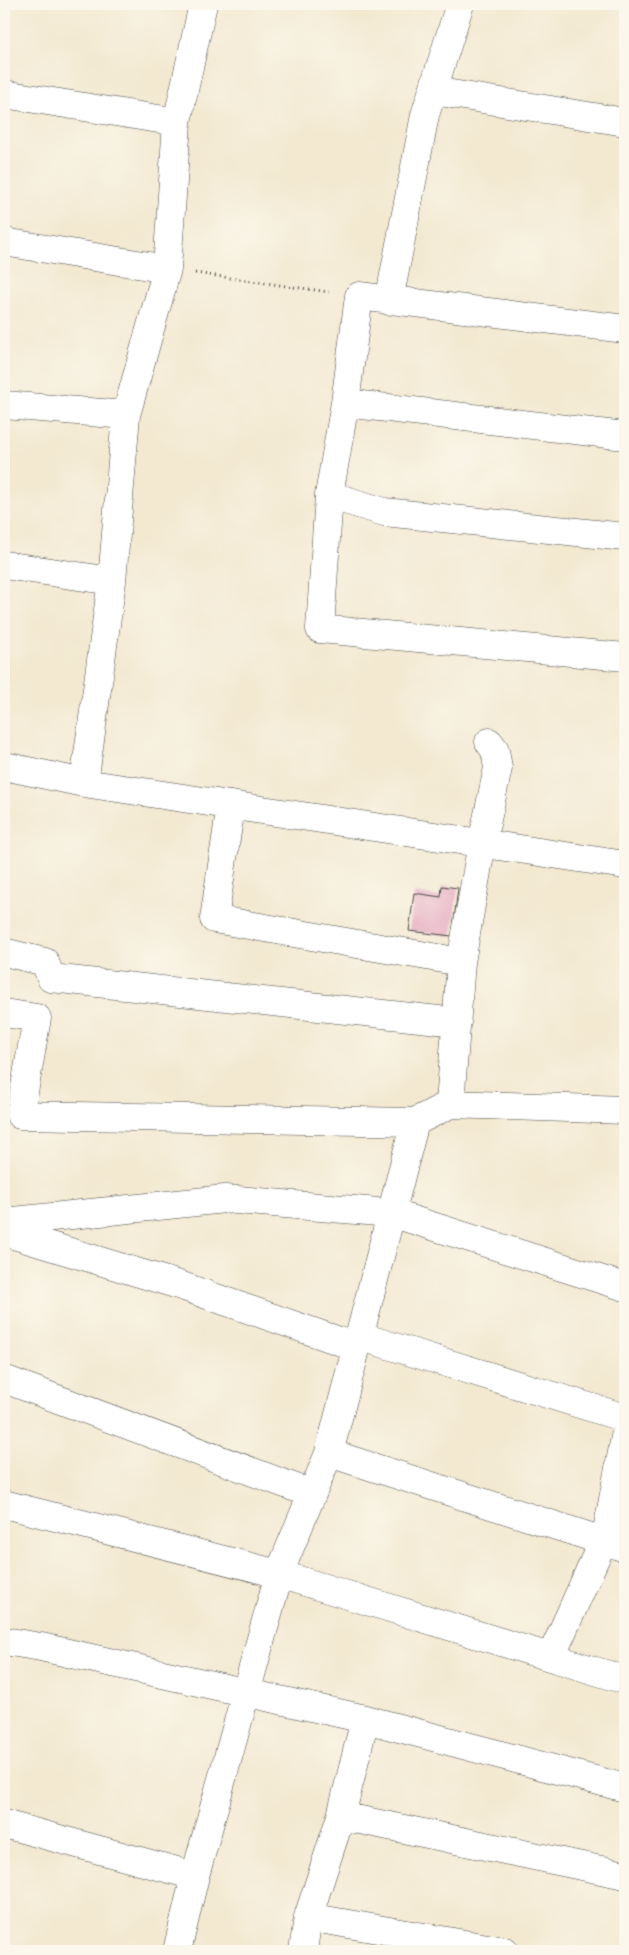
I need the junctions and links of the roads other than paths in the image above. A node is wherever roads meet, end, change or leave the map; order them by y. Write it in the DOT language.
graph roads {
  1 [pos="203,4"];
  2 [pos="460,4"];
  3 [pos="432,91"];
  4 [pos="4,94"];
  5 [pos="177,122"];
  6 [pos="625,122"];
  7 [pos="4,242"];
  8 [pos="167,269"];
  9 [pos="389,301"];
  10 [pos="625,328"];
  11 [pos="345,403"];
  12 [pos="4,406"];
  13 [pos="126,415"];
  14 [pos="625,436"];
  15 [pos="329,495"];
  16 [pos="625,537"];
  17 [pos="4,565"];
  18 [pos="112,581"];
  19 [pos="625,657"];
  20 [pos="489,742"];
  21 [pos="4,766"];
  22 [pos="84,784"];
  23 [pos="231,805"];
  24 [pos="482,843"];
  25 [pos="625,864"];
  26 [pos="4,952"];
  27 [pos="462,962"];
  28 [pos="4,1013"];
  29 [pos="457,1022"];
  30 [pos="450,1104"];
  31 [pos="625,1110"];
  32 [pos="414,1122"];
  33 [pos="391,1213"];
  34 [pos="4,1222"];
  35 [pos="4,1232"];
  36 [pos="625,1286"];
  37 [pos="358,1341"];
  38 [pos="4,1379"];
  39 [pos="625,1418"];
  40 [pos="625,1437"];
  41 [pos="329,1453"];
  42 [pos="312,1494"];
  43 [pos="4,1504"];
  44 [pos="615,1544"];
  45 [pos="279,1574"];
  46 [pos="4,1641"];
  47 [pos="551,1657"];
  48 [pos="625,1680"];
  49 [pos="245,1693"];
  50 [pos="365,1719"];
  51 [pos="625,1788"];
  52 [pos="342,1816"];
  53 [pos="4,1824"];
  54 [pos="625,1875"];
  55 [pos="195,1876"];
  56 [pos="308,1917"];
  57 [pos="177,1951"];
  58 [pos="304,1951"];
  59 [pos="506,1951"];
  1 -- 5 [label="street"];
  2 -- 3 [label="street"];
  3 -- 6 [label="street"];
  3 -- 9 [label="street"];
  4 -- 5 [label="street"];
  5 -- 8 [label="street"];
  7 -- 8 [label="street"];
  8 -- 13 [label="street"];
  9 -- 10 [label="street"];
  9 -- 11 [label="street"];
  11 -- 14 [label="street"];
  11 -- 15 [label="street"];
  12 -- 13 [label="street"];
  13 -- 18 [label="street"];
  15 -- 16 [label="street"];
  15 -- 19 [label="street"];
  17 -- 18 [label="street"];
  18 -- 22 [label="street"];
  20 -- 24 [label="street"];
  21 -- 22 [label="street"];
  22 -- 23 [label="street"];
  23 -- 24 [label="street"];
  23 -- 27 [label="street"];
  24 -- 25 [label="street"];
  24 -- 27 [label="street"];
  26 -- 29 [label="street"];
  27 -- 29 [label="street"];
  28 -- 32 [label="street"];
  29 -- 30 [label="street"];
  30 -- 31 [label="street"];
  30 -- 32 [label="street"];
  32 -- 33 [label="street"];
  33 -- 34 [label="street"];
  33 -- 36 [label="street"];
  33 -- 37 [label="street"];
  35 -- 37 [label="street"];
  37 -- 39 [label="street"];
  37 -- 41 [label="street"];
  38 -- 42 [label="street"];
  40 -- 44 [label="street"];
  41 -- 42 [label="street"];
  41 -- 44 [label="street"];
  42 -- 45 [label="street"];
  43 -- 45 [label="street"];
  44 -- 47 [label="street"];
  45 -- 47 [label="street"];
  45 -- 49 [label="street"];
  46 -- 49 [label="street"];
  47 -- 48 [label="street"];
  49 -- 50 [label="street"];
  49 -- 55 [label="street"];
  50 -- 51 [label="street"];
  50 -- 52 [label="street"];
  52 -- 54 [label="street"];
  52 -- 56 [label="street"];
  53 -- 55 [label="street"];
  55 -- 57 [label="street"];
  56 -- 58 [label="street"];
  56 -- 59 [label="street"];
}
